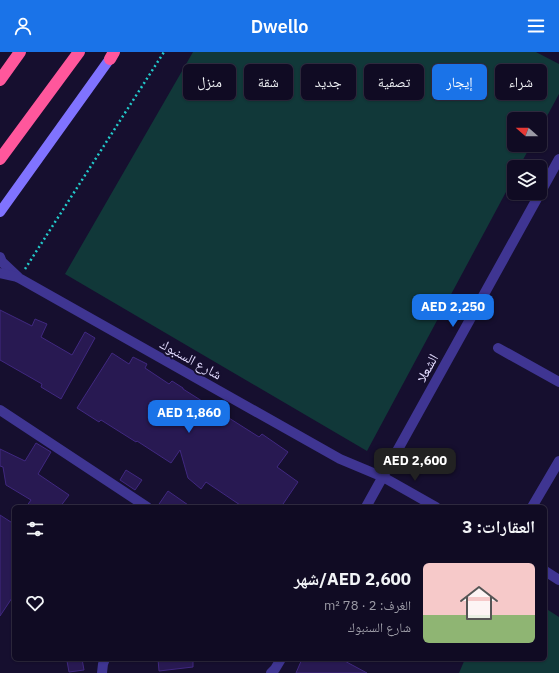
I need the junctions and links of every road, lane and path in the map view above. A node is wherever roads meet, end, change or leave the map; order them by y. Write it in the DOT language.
graph roads {
  1 [pos="20,52"];
  2 [pos="79,52"];
  3 [pos="164,52"];
  4 [pos="113,54"];
  5 [pos="0,80"];
  6 [pos="0,159"];
  7 [pos="559,159"];
  8 [pos="0,212"];
  9 [pos="0,257"];
  10 [pos="0,273"];
  11 [pos="19,278"];
  12 [pos="498,348"];
  13 [pos="559,382"];
  14 [pos="0,410"];
  15 [pos="559,461"];
  16 [pos="383,477"];
  17 [pos="144,505"];
  18 [pos="367,505"];
  19 [pos="432,505"];
  20 [pos="533,505"];
  21 [pos="547,573"];
  22 [pos="559,580"];
  23 [pos="105,661"];
  24 [pos="280,661"];
  25 [pos="102,673"];
  26 [pos="271,673"];
  1 -- 5 [label="highway"];
  2 -- 6 [label="highway"];
  3 -- 11 [label="path"];
  4 -- 8 [label="street"];
  7 -- 16 [label="street, الشعلا"];
  9 -- 11 [label="street, شارع السنبوك"];
  10 -- 11 [label="street, شارع السنبوك"];
  11 -- 16 [label="street, شارع السنبوك"];
  12 -- 13 [label="street"];
  14 -- 17 [label="street"];
  15 -- 20 [label="street"];
  16 -- 18 [label="street, الشعلا"];
  16 -- 19 [label="street, شارع السنبوك"];
  21 -- 22 [label="street"];
  23 -- 25 [label="street"];
  24 -- 26 [label="street"];
}
